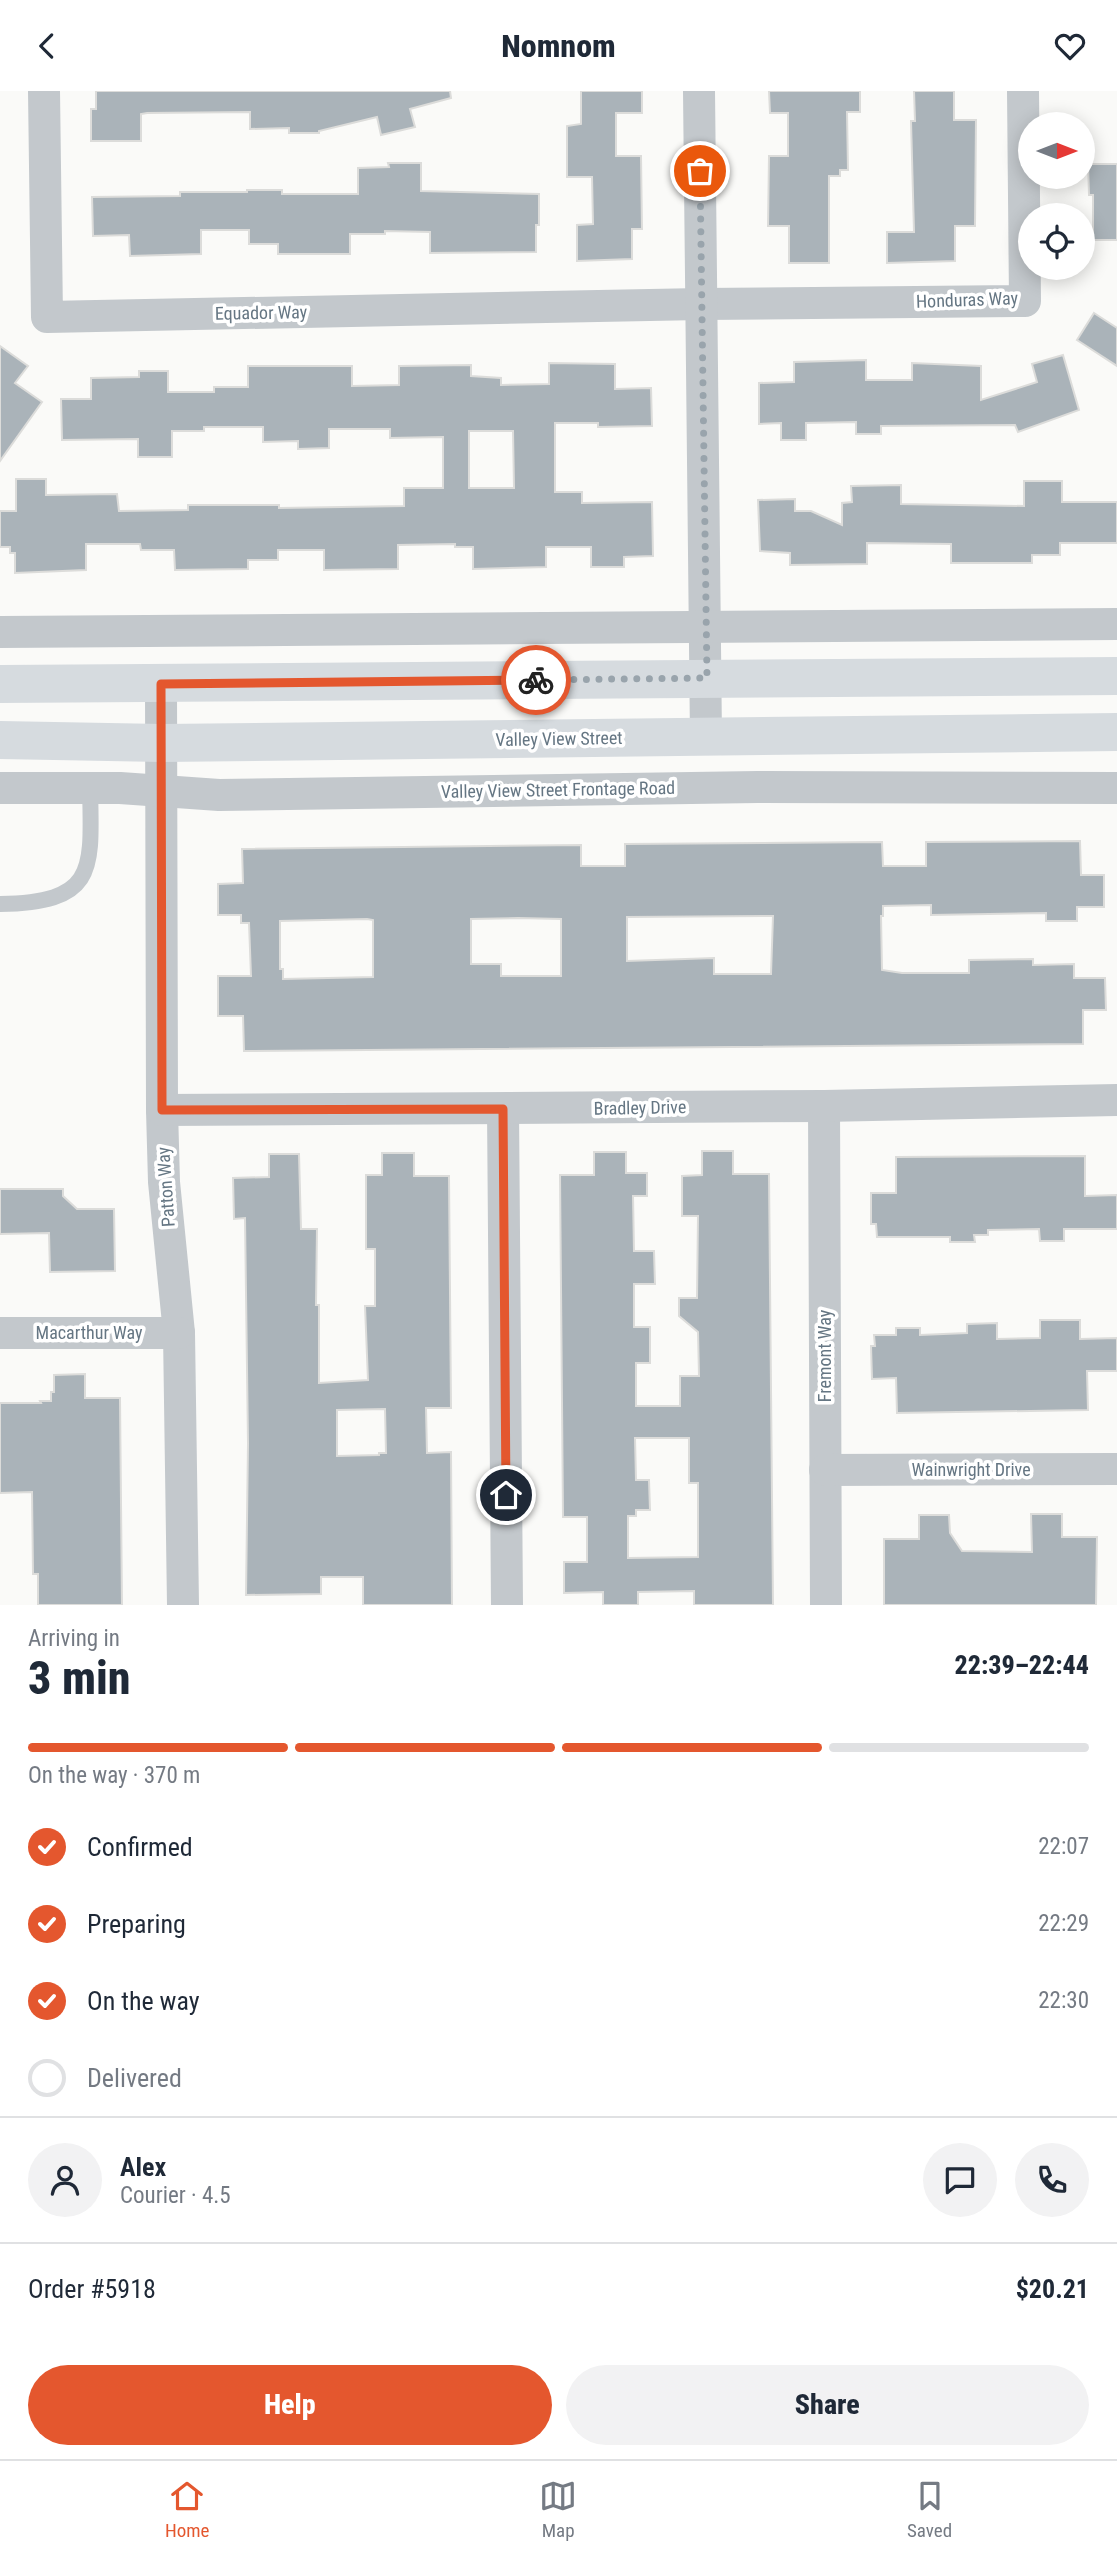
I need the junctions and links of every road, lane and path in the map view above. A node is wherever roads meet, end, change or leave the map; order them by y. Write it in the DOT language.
graph roads {
  1 [pos="44,91"];
  2 [pos="699,91"];
  3 [pos="1024,91"];
  4 [pos="701,305"];
  5 [pos="1117,624"];
  6 [pos="705,627"];
  7 [pos="0,632"];
  8 [pos="1117,676"];
  9 [pos="707,678"];
  10 [pos="0,684"];
  11 [pos="161,684"];
  12 [pos="1117,732"];
  13 [pos="706,738"];
  14 [pos="0,740"];
  15 [pos="162,743"];
  16 [pos="90,788"];
  17 [pos="1117,788"];
  18 [pos="0,789"];
  19 [pos="162,792"];
  20 [pos="0,904"];
  21 [pos="1117,1100"];
  22 [pos="824,1106"];
  23 [pos="503,1109"];
  24 [pos="162,1110"];
  25 [pos="0,1333"];
  26 [pos="179,1333"];
  27 [pos="1117,1469"];
  28 [pos="825,1470"];
  29 [pos="183,1605"];
  30 [pos="507,1605"];
  31 [pos="826,1605"];
  1 -- 4 [label="street, Equador Way"];
  2 -- 4 [label="street"];
  3 -- 4 [label="street, Honduras Way"];
  4 -- 6 [label="street"];
  5 -- 6 [label="street"];
  6 -- 7 [label="street"];
  6 -- 9 [label="street"];
  8 -- 9 [label="main road"];
  9 -- 11 [label="main road"];
  9 -- 13 [label="street"];
  10 -- 11 [label="main road"];
  11 -- 15 [label="street, Patton Way"];
  12 -- 13 [label="main road, Valley View Street"];
  13 -- 15 [label="main road, Valley View Street"];
  14 -- 15 [label="main road, Valley View Street"];
  15 -- 19 [label="street, Patton Way"];
  16 -- 18 [label="street, Valley View Street Frontage Road"];
  16 -- 19 [label="street, Valley View Street Frontage Road"];
  16 -- 20 [label="lane"];
  17 -- 19 [label="street, Valley View Street Frontage Road"];
  19 -- 24 [label="street, Patton Way"];
  21 -- 22 [label="street, Bradley Drive"];
  22 -- 23 [label="street, Bradley Drive"];
  22 -- 28 [label="street, Fremont Way"];
  23 -- 24 [label="street, Bradley Drive"];
  23 -- 30 [label="street"];
  24 -- 26 [label="street, Patton Way"];
  25 -- 26 [label="street, Macarthur Way"];
  26 -- 29 [label="street, Patton Way"];
  27 -- 28 [label="street, Wainwright Drive"];
  28 -- 31 [label="street, Fremont Way"];
}
